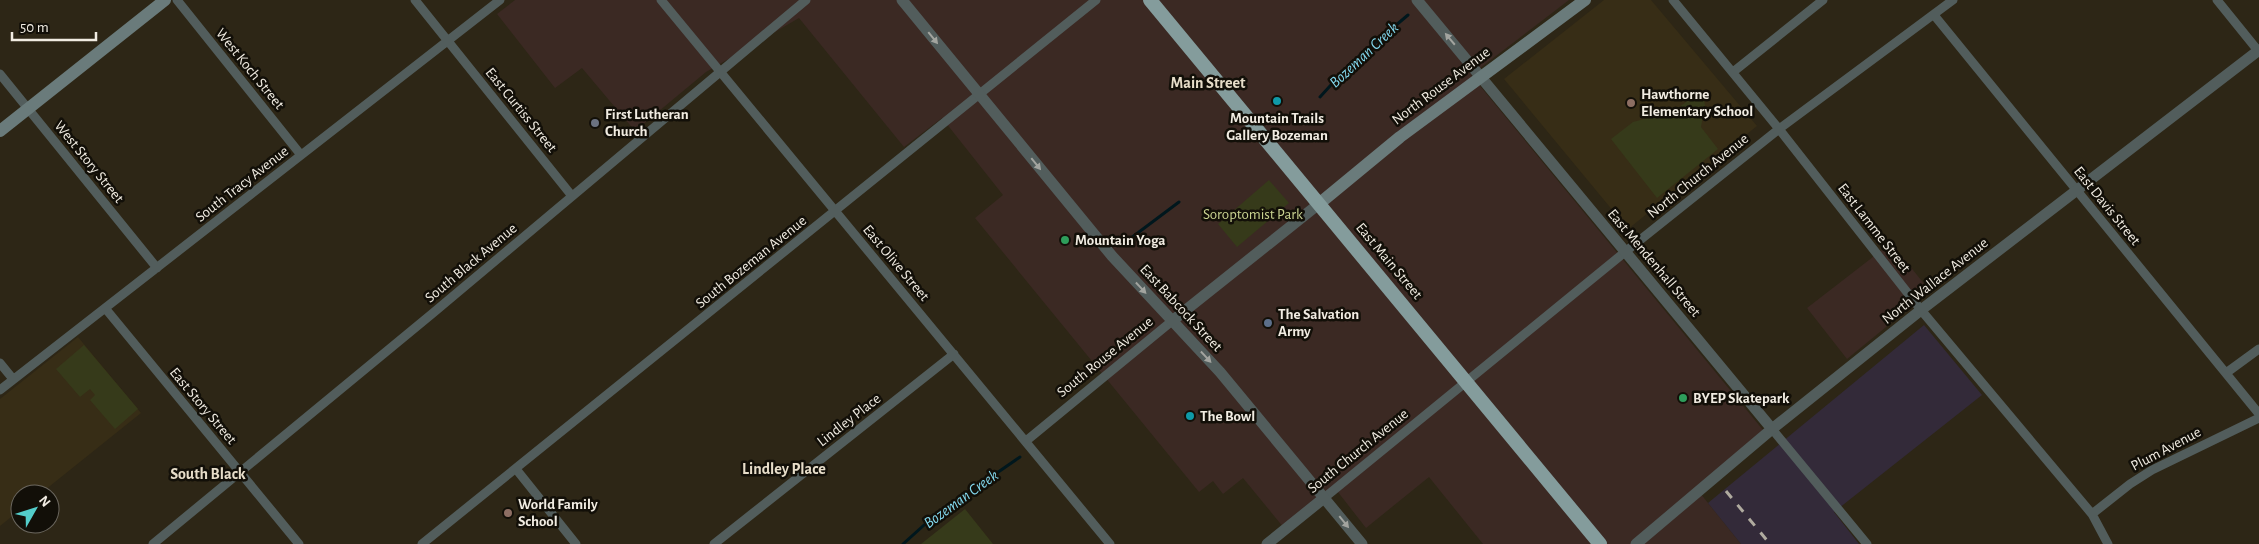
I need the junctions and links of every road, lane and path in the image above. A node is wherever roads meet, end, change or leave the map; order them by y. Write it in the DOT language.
graph roads {
  1 [pos="165,0"];
  2 [pos="176,0"];
  3 [pos="415,0"];
  4 [pos="500,0"];
  5 [pos="661,0"];
  6 [pos="806,0"];
  7 [pos="902,0"];
  8 [pos="1096,0"];
  9 [pos="1150,0"];
  10 [pos="1417,0"];
  11 [pos="1584,0"];
  12 [pos="1673,0"];
  13 [pos="1823,0"];
  14 [pos="1953,0"];
  15 [pos="2217,0"];
  16 [pos="1934,15"];
  17 [pos="448,41"];
  18 [pos="2259,51"];
  19 [pos="720,71"];
  20 [pos="1732,72"];
  21 [pos="0,74"];
  22 [pos="1481,76"];
  23 [pos="980,96"];
  24 [pos="29,109"];
  25 [pos="1779,129"];
  26 [pos="0,132"];
  27 [pos="301,155"];
  28 [pos="2076,191"];
  29 [pos="572,196"];
  30 [pos="1320,203"];
  31 [pos="836,212"];
  32 [pos="1625,252"];
  33 [pos="157,268"];
  34 [pos="105,308"];
  35 [pos="1921,310"];
  36 [pos="1172,321"];
  37 [pos="2259,349"];
  38 [pos="954,354"];
  39 [pos="0,363"];
  40 [pos="2226,373"];
  41 [pos="14,379"];
  42 [pos="1468,382"];
  43 [pos="0,390"];
  44 [pos="2259,414"];
  45 [pos="2259,418"];
  46 [pos="1772,429"];
  47 [pos="1026,441"];
  48 [pos="516,469"];
  49 [pos="240,472"];
  50 [pos="1324,498"];
  51 [pos="2092,514"];
  52 [pos="153,544"];
  53 [pos="299,544"];
  54 [pos="422,544"];
  55 [pos="576,544"];
  56 [pos="714,544"];
  57 [pos="1110,544"];
  58 [pos="1267,544"];
  59 [pos="1362,544"];
  60 [pos="1600,544"];
  61 [pos="1636,544"];
  62 [pos="1867,544"];
  63 [pos="2108,544"];
  1 -- 24 [label="main road"];
  2 -- 27 [label="street, West Koch Street"];
  3 -- 17 [label="street, East Curtiss Street"];
  4 -- 17 [label="street, South Tracy Avenue"];
  5 -- 19 [label="street, East Olive Street"];
  6 -- 19 [label="street, South Black Avenue"];
  7 -- 23 [label="street, East Babcock Street, one-way"];
  8 -- 23 [label="street, South Bozeman Avenue"];
  9 -- 30 [label="highway, East Main Street"];
  22 -- 10 [label="street, East Mendenhall Street, one-way"];
  11 -- 22 [label="main road, North Rouse Avenue"];
  12 -- 20 [label="street, East Lamme Street"];
  13 -- 20 [label="street"];
  14 -- 16 [label="street, North Church Avenue"];
  15 -- 18 [label="street"];
  16 -- 25 [label="street, North Church Avenue"];
  16 -- 28 [label="street, East Davis Street"];
  17 -- 27 [label="street, South Tracy Avenue"];
  17 -- 29 [label="street, East Curtiss Street"];
  18 -- 28 [label="street, North Wallace Avenue"];
  19 -- 29 [label="street, South Black Avenue"];
  19 -- 31 [label="street, East Olive Street"];
  20 -- 25 [label="street, East Lamme Street"];
  21 -- 24 [label="street, West Story Street"];
  22 -- 30 [label="main road, North Rouse Avenue"];
  22 -- 32 [label="street, East Mendenhall Street"];
  23 -- 31 [label="street, South Bozeman Avenue"];
  23 -- 36 [label="street, East Babcock Street, one-way"];
  24 -- 26 [label="main road"];
  24 -- 33 [label="street, West Story Street"];
  25 -- 32 [label="street, North Church Avenue"];
  25 -- 35 [label="street, East Lamme Street"];
  27 -- 33 [label="street, South Tracy Avenue"];
  28 -- 35 [label="street, North Wallace Avenue"];
  28 -- 40 [label="street, East Davis Street"];
  29 -- 49 [label="street, South Black Avenue"];
  30 -- 36 [label="street, South Rouse Avenue"];
  30 -- 42 [label="highway, East Main Street"];
  31 -- 38 [label="street, East Olive Street"];
  31 -- 48 [label="street, South Bozeman Avenue"];
  32 -- 42 [label="street, North Church Avenue"];
  32 -- 46 [label="street, East Mendenhall Street"];
  33 -- 34 [label="street, South Tracy Avenue"];
  34 -- 41 [label="street, South Tracy Avenue"];
  34 -- 49 [label="street, East Story Street"];
  35 -- 46 [label="street, North Wallace Avenue"];
  35 -- 51 [label="street, East Lamme Street"];
  36 -- 47 [label="street, South Rouse Avenue"];
  36 -- 50 [label="street, East Babcock Street, one-way"];
  37 -- 40 [label="street"];
  38 -- 47 [label="street, East Olive Street"];
  38 -- 56 [label="street, Lindley Place"];
  39 -- 41 [label="street"];
  40 -- 44 [label="street, East Davis Street"];
  41 -- 43 [label="street, South Tracy Avenue"];
  42 -- 50 [label="street, South Church Avenue"];
  42 -- 60 [label="highway, East Main Street"];
  45 -- 51 [label="street, Plum Avenue"];
  46 -- 61 [label="street, North Wallace Avenue"];
  46 -- 62 [label="street, East Mendenhall Street"];
  47 -- 57 [label="street, East Olive Street"];
  48 -- 54 [label="street, South Bozeman Avenue"];
  48 -- 55 [label="street"];
  49 -- 52 [label="street, South Black Avenue"];
  49 -- 53 [label="street, East Story Street"];
  50 -- 58 [label="street, South Church Avenue"];
  50 -- 59 [label="street, East Babcock Street, one-way"];
  51 -- 63 [label="street, East Lamme Street"];
}
